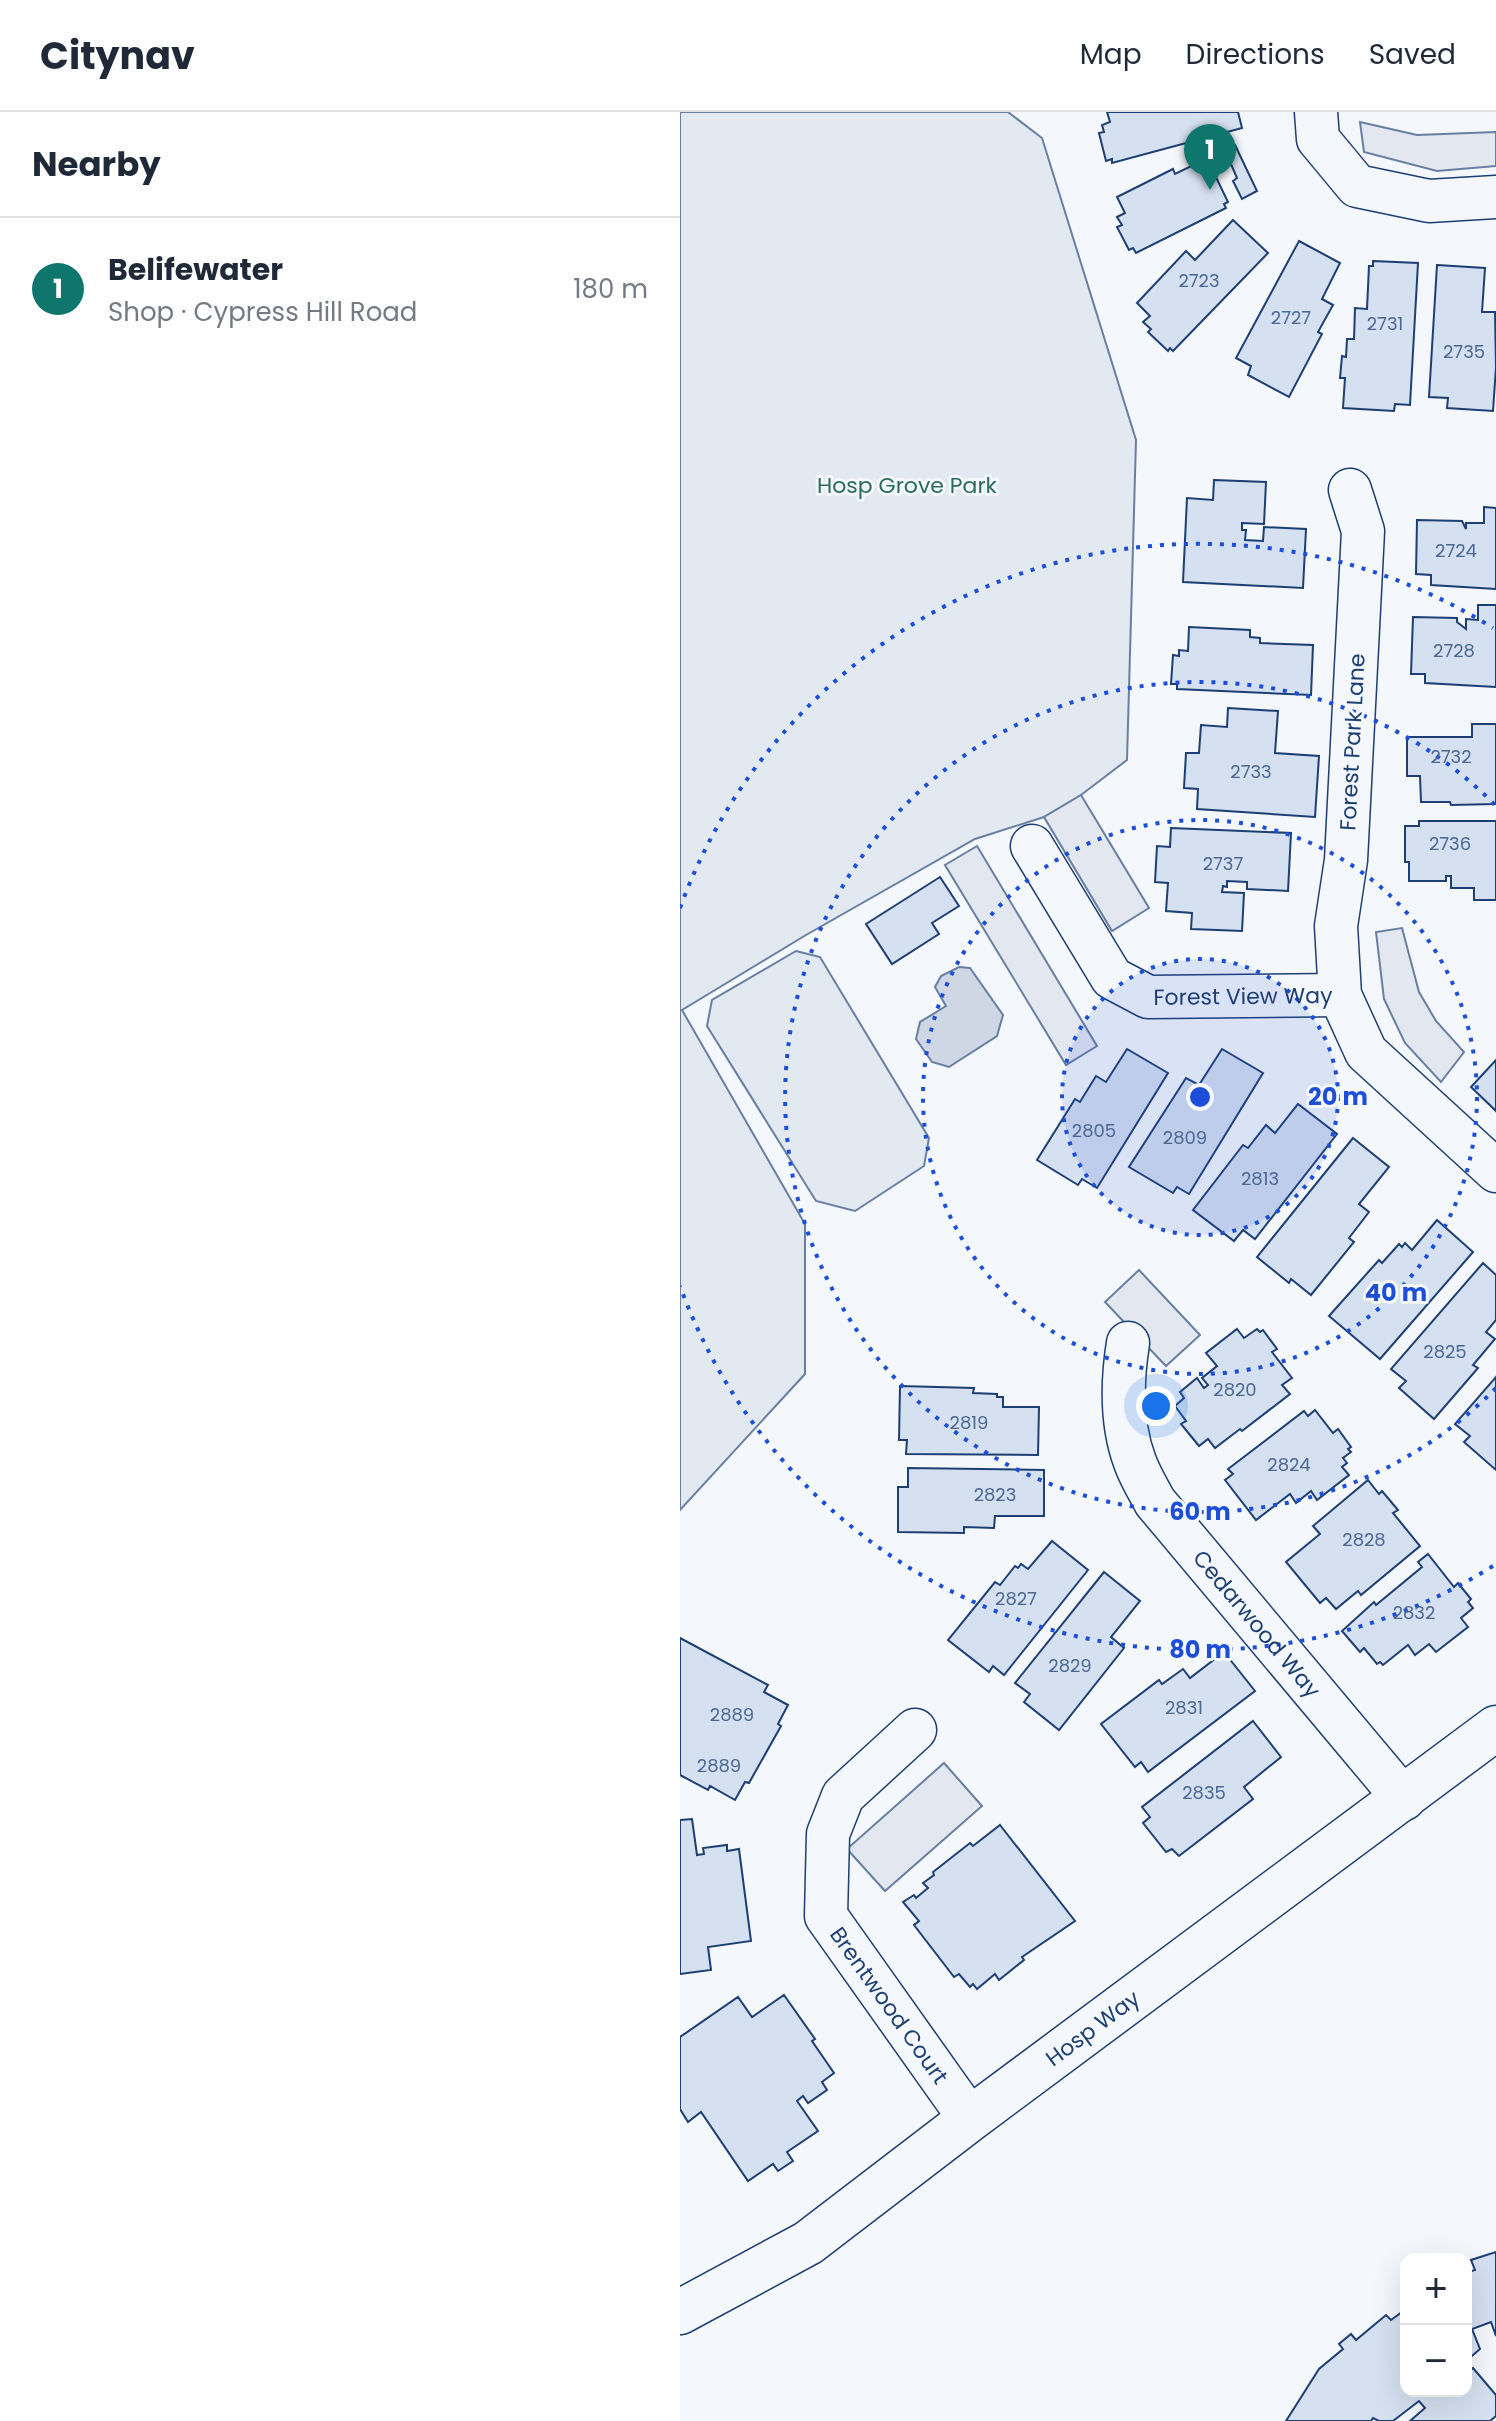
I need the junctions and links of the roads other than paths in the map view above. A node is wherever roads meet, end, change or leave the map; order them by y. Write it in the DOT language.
graph roads {
  1 [pos="1316,112"];
  2 [pos="1496,197"];
  3 [pos="1350,490"];
  4 [pos="1032,846"];
  5 [pos="1340,995"];
  6 [pos="1496,1171"];
  7 [pos="1128,1343"];
  8 [pos="1496,1728"];
  9 [pos="915,1730"];
  10 [pos="1404,1799"];
  11 [pos="970,2119"];
  12 [pos="680,2312"];
  1 -- 2 [label="street"];
  3 -- 5 [label="street, Forest Park Lane"];
  4 -- 5 [label="street, Forest View Way"];
  5 -- 6 [label="street, Forest View Way"];
  7 -- 10 [label="street, Cedarwood Way"];
  8 -- 10 [label="street, Hosp Way"];
  9 -- 11 [label="street, Brentwood Court"];
  10 -- 11 [label="street, Hosp Way"];
  11 -- 12 [label="street, Hosp Way"];
}
